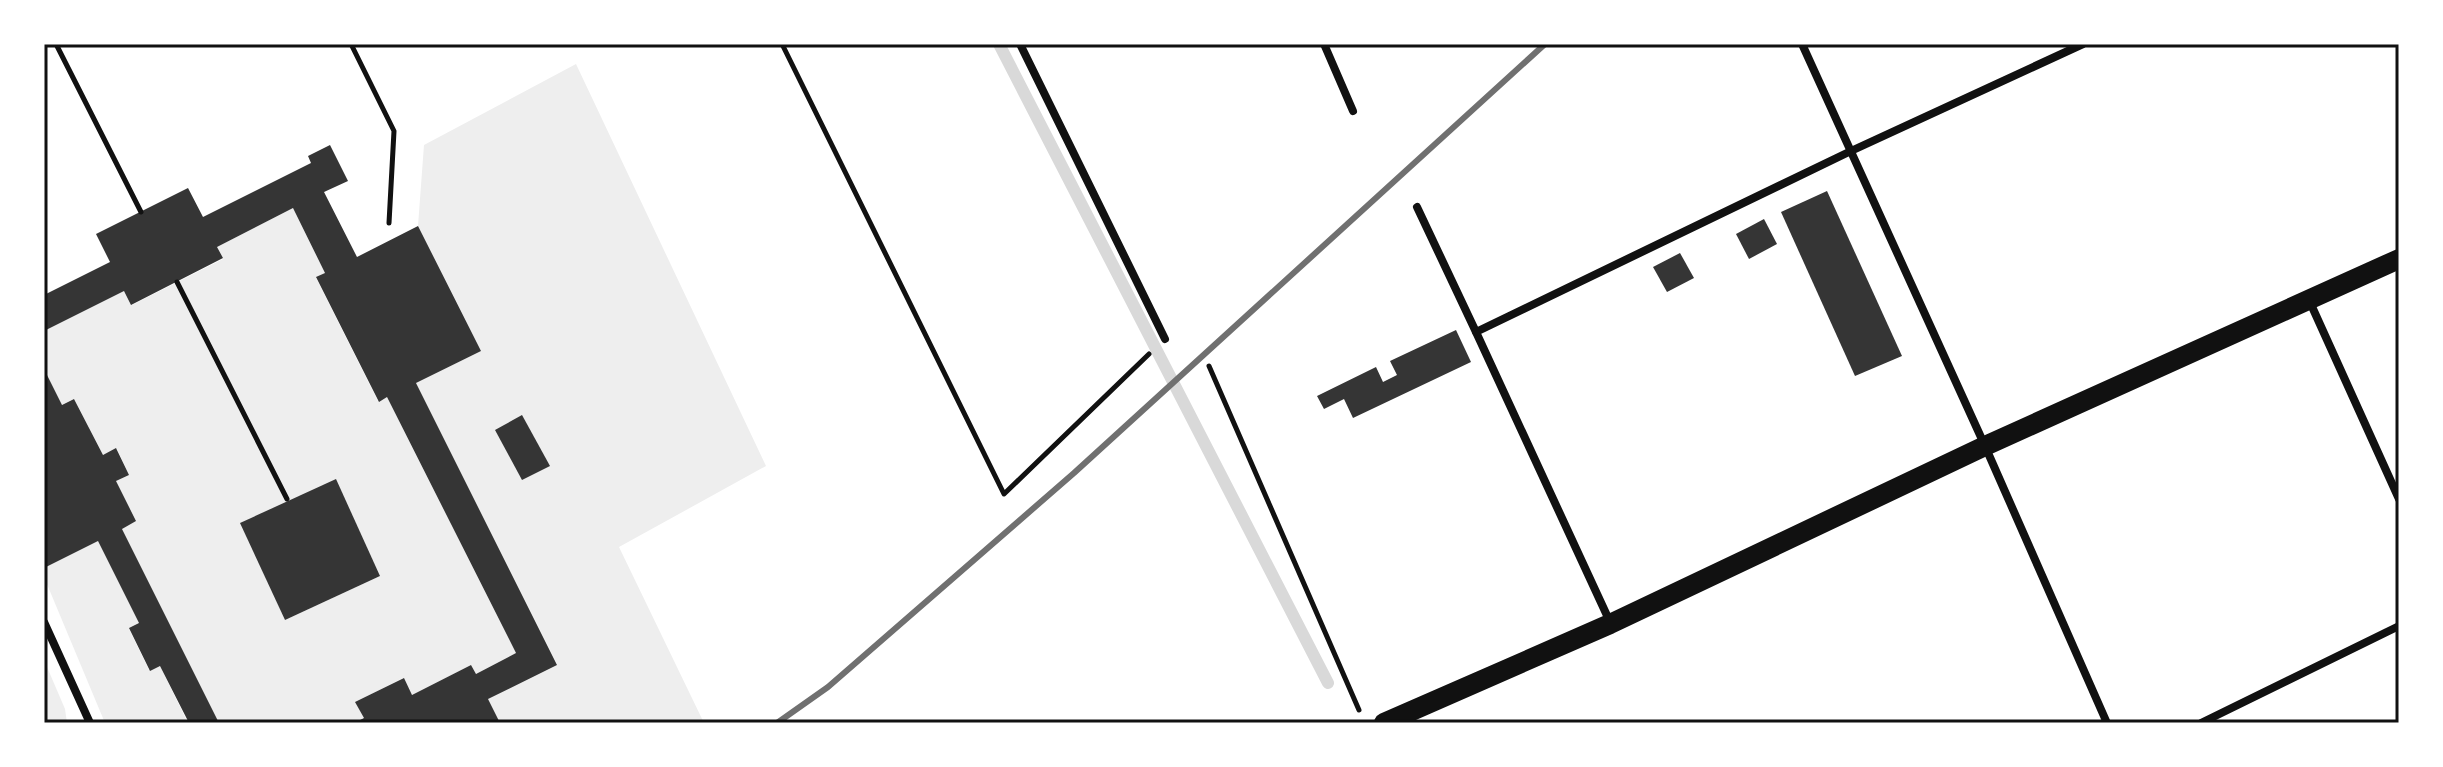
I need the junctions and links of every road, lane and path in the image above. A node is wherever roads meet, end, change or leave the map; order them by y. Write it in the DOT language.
graph roads {
  1 [pos="56,44"];
  2 [pos="351,44"];
  3 [pos="782,44"];
  4 [pos="1020,44"];
  5 [pos="1324,44"];
  6 [pos="1802,44"];
  7 [pos="2083,44"];
  8 [pos="1353,111"];
  9 [pos="1851,151"];
  10 [pos="1417,207"];
  11 [pos="141,212"];
  12 [pos="389,223"];
  13 [pos="2399,259"];
  14 [pos="177,282"];
  15 [pos="2309,300"];
  16 [pos="1476,332"];
  17 [pos="1165,339"];
  18 [pos="1209,366"];
  19 [pos="1985,446"];
  20 [pos="287,499"];
  21 [pos="2399,499"];
  22 [pos="44,622"];
  23 [pos="1610,624"];
  24 [pos="2399,626"];
  25 [pos="2213,720"];
  26 [pos="90,723"];
  27 [pos="1364,723"];
  28 [pos="1384,723"];
  29 [pos="2107,723"];
  30 [pos="2201,723"];
  1 -- 11 [label="path"];
  2 -- 12 [label="path"];
  3 -- 17 [label="path"];
  4 -- 17 [label="street"];
  5 -- 8 [label="street"];
  6 -- 9 [label="street"];
  7 -- 9 [label="street"];
  9 -- 16 [label="street"];
  9 -- 19 [label="street"];
  10 -- 16 [label="street"];
  13 -- 15 [label="main road"];
  14 -- 20 [label="path"];
  15 -- 19 [label="main road"];
  15 -- 21 [label="street"];
  16 -- 23 [label="street"];
  18 -- 27 [label="path"];
  19 -- 23 [label="main road"];
  19 -- 29 [label="street"];
  22 -- 26 [label="street"];
  23 -- 28 [label="main road"];
  24 -- 25 [label="street"];
  25 -- 30 [label="street"];
}
